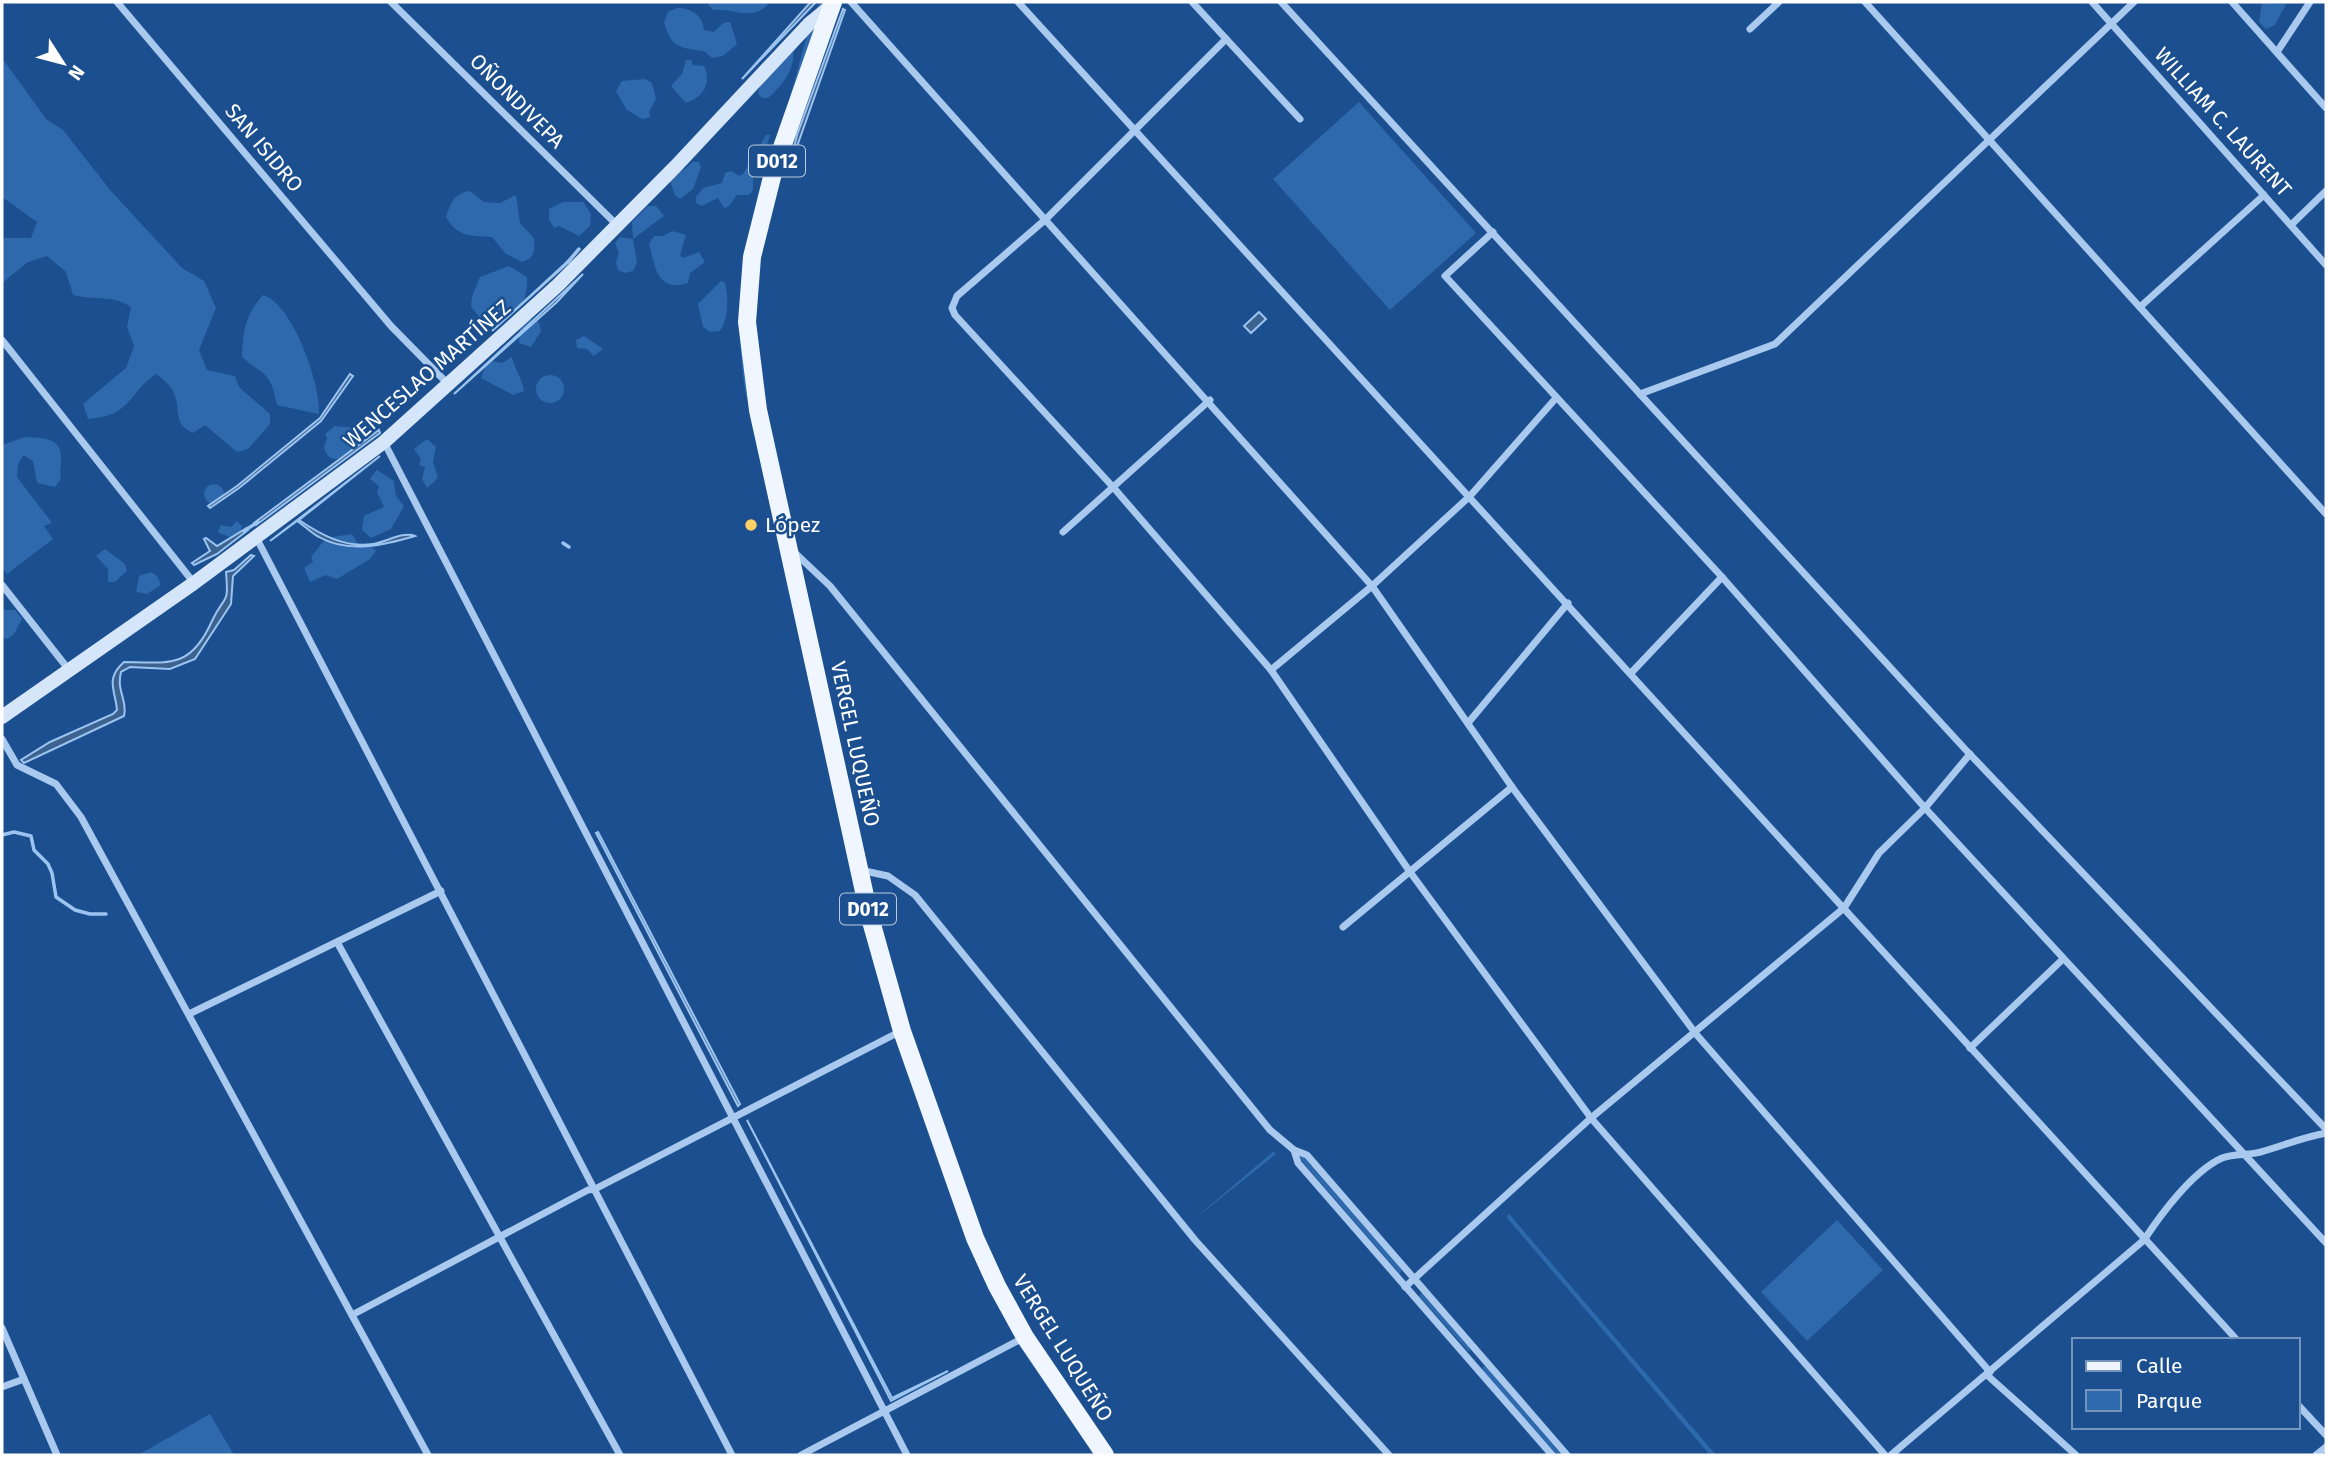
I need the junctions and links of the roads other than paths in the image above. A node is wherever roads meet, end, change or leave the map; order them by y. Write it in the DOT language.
graph roads {
  1 [pos="117,2"];
  2 [pos="391,2"];
  3 [pos="851,2"];
  4 [pos="1018,2"];
  5 [pos="1192,2"];
  6 [pos="1282,2"];
  7 [pos="1779,2"];
  8 [pos="1865,2"];
  9 [pos="2092,2"];
  10 [pos="2134,2"];
  11 [pos="2232,2"];
  12 [pos="2310,2"];
  13 [pos="832,4"];
  14 [pos="2113,25"];
  15 [pos="1750,29"];
  16 [pos="1226,38"];
  17 [pos="2277,52"];
  18 [pos="2326,108"];
  19 [pos="1300,119"];
  20 [pos="1137,129"];
  21 [pos="1988,138"];
  22 [pos="2326,191"];
  23 [pos="2264,195"];
  24 [pos="1046,219"];
  25 [pos="2291,225"];
  26 [pos="618,226"];
  27 [pos="1493,232"];
  28 [pos="2326,265"];
  29 [pos="2140,307"];
  30 [pos="2,340"];
  31 [pos="450,386"];
  32 [pos="1640,394"];
  33 [pos="1556,398"];
  34 [pos="1210,400"];
  35 [pos="384,442"];
  36 [pos="1113,487"];
  37 [pos="1470,496"];
  38 [pos="2326,514"];
  39 [pos="1063,531"];
  40 [pos="256,537"];
  41 [pos="789,548"];
  42 [pos="1721,577"];
  43 [pos="194,583"];
  44 [pos="2,585"];
  45 [pos="1373,586"];
  46 [pos="1568,603"];
  47 [pos="1271,670"];
  48 [pos="69,671"];
  49 [pos="1631,673"];
  50 [pos="2,717"];
  51 [pos="1468,723"];
  52 [pos="2,739"];
  53 [pos="1970,754"];
  54 [pos="1512,787"];
  55 [pos="1925,808"];
  56 [pos="859,870"];
  57 [pos="1410,872"];
  58 [pos="441,891"];
  59 [pos="1844,908"];
  60 [pos="1343,927"];
  61 [pos="337,942"];
  62 [pos="2063,959"];
  63 [pos="189,1014"];
  64 [pos="902,1031"];
  65 [pos="1696,1034"];
  66 [pos="1970,1048"];
  67 [pos="733,1118"];
  68 [pos="1591,1118"];
  69 [pos="2326,1131"];
  70 [pos="1294,1150"];
  71 [pos="2242,1155"];
  72 [pos="595,1189"];
  73 [pos="498,1237"];
  74 [pos="2144,1240"];
  75 [pos="2326,1243"];
  76 [pos="1414,1279"];
  77 [pos="1405,1287"];
  78 [pos="352,1315"];
  79 [pos="2,1328"];
  80 [pos="1025,1337"];
  81 [pos="2235,1338"];
  82 [pos="1989,1373"];
  83 [pos="24,1379"];
  84 [pos="2,1388"];
  85 [pos="2300,1407"];
  86 [pos="884,1412"];
  87 [pos="2326,1435"];
  88 [pos="2326,1447"];
  89 [pos="57,1455"];
  90 [pos="428,1455"];
  91 [pos="620,1455"];
  92 [pos="732,1455"];
  93 [pos="801,1455"];
  94 [pos="907,1455"];
  95 [pos="1105,1455"];
  96 [pos="1388,1455"];
  97 [pos="1552,1455"];
  98 [pos="1567,1455"];
  99 [pos="1885,1455"];
  100 [pos="1891,1455"];
  101 [pos="2076,1455"];
  102 [pos="2316,1455"];
  1 -- 31 [label="street, SAN ISIDRO"];
  2 -- 26 [label="street, OÑONDIVEPA"];
  3 -- 24 [label="street"];
  4 -- 20 [label="street"];
  5 -- 16 [label="street"];
  6 -- 27 [label="street"];
  7 -- 15 [label="street"];
  8 -- 21 [label="street"];
  9 -- 14 [label="street, WILLIAM C. LAURENT"];
  10 -- 14 [label="street"];
  11 -- 17 [label="street"];
  12 -- 17 [label="street"];
  13 -- 26 [label="main road, WENCESLAO MARTÍNEZ"];
  13 -- 41 [label="main road, VERGEL LUQUEÑO / D012"];
  14 -- 21 [label="street"];
  14 -- 23 [label="street, WILLIAM C. LAURENT"];
  16 -- 19 [label="street"];
  16 -- 20 [label="street"];
  17 -- 18 [label="street"];
  20 -- 24 [label="street"];
  20 -- 37 [label="street"];
  21 -- 29 [label="street"];
  21 -- 32 [label="street"];
  22 -- 25 [label="street"];
  23 -- 25 [label="street, WILLIAM C. LAURENT"];
  23 -- 29 [label="street"];
  24 -- 34 [label="street"];
  24 -- 36 [label="street"];
  25 -- 28 [label="street, WILLIAM C. LAURENT"];
  26 -- 31 [label="main road, WENCESLAO MARTÍNEZ"];
  27 -- 32 [label="street"];
  27 -- 33 [label="street"];
  29 -- 38 [label="street"];
  30 -- 43 [label="street"];
  31 -- 35 [label="main road, WENCESLAO MARTÍNEZ"];
  32 -- 53 [label="street"];
  33 -- 37 [label="street"];
  33 -- 42 [label="street"];
  34 -- 36 [label="street"];
  34 -- 45 [label="street"];
  35 -- 40 [label="main road, WENCESLAO MARTÍNEZ"];
  35 -- 67 [label="street"];
  36 -- 39 [label="street"];
  36 -- 47 [label="street"];
  37 -- 45 [label="street"];
  37 -- 46 [label="street"];
  40 -- 43 [label="main road, WENCESLAO MARTÍNEZ"];
  40 -- 58 [label="street"];
  41 -- 56 [label="main road, VERGEL LUQUEÑO / D012"];
  41 -- 70 [label="street"];
  42 -- 49 [label="street"];
  42 -- 55 [label="street"];
  43 -- 48 [label="main road, WENCESLAO MARTÍNEZ"];
  44 -- 48 [label="street"];
  45 -- 47 [label="street"];
  45 -- 51 [label="street"];
  46 -- 49 [label="street"];
  46 -- 51 [label="street"];
  47 -- 57 [label="street"];
  48 -- 50 [label="main road, WENCESLAO MARTÍNEZ"];
  49 -- 59 [label="street"];
  51 -- 54 [label="street"];
  52 -- 63 [label="street"];
  53 -- 55 [label="street"];
  53 -- 69 [label="street"];
  54 -- 57 [label="street"];
  54 -- 65 [label="street"];
  55 -- 59 [label="street"];
  55 -- 62 [label="street"];
  56 -- 64 [label="main road, VERGEL LUQUEÑO / D012"];
  56 -- 96 [label="street"];
  57 -- 60 [label="street"];
  57 -- 68 [label="street"];
  58 -- 61 [label="street"];
  58 -- 72 [label="street"];
  59 -- 65 [label="street"];
  59 -- 66 [label="street"];
  61 -- 63 [label="street"];
  61 -- 73 [label="street"];
  62 -- 66 [label="street"];
  62 -- 71 [label="street"];
  63 -- 78 [label="street"];
  64 -- 67 [label="street"];
  64 -- 80 [label="main road, VERGEL LUQUEÑO / D012"];
  65 -- 68 [label="street"];
  65 -- 82 [label="street"];
  66 -- 74 [label="street"];
  67 -- 72 [label="street"];
  67 -- 86 [label="street"];
  68 -- 76 [label="street"];
  68 -- 99 [label="street"];
  69 -- 71 [label="street"];
  70 -- 76 [label="street"];
  70 -- 77 [label="street"];
  71 -- 74 [label="street"];
  71 -- 75 [label="street"];
  72 -- 73 [label="street"];
  72 -- 92 [label="street"];
  73 -- 78 [label="street"];
  73 -- 91 [label="street"];
  74 -- 81 [label="street"];
  74 -- 82 [label="street"];
  76 -- 77 [label="street"];
  76 -- 98 [label="street"];
  77 -- 97 [label="street"];
  78 -- 90 [label="street"];
  79 -- 83 [label="street"];
  80 -- 86 [label="street"];
  80 -- 95 [label="main road, VERGEL LUQUEÑO / D012"];
  82 -- 100 [label="street"];
  82 -- 101 [label="street"];
  83 -- 84 [label="street"];
  83 -- 89 [label="street"];
  85 -- 87 [label="street"];
  86 -- 93 [label="street"];
  86 -- 94 [label="street"];
  88 -- 102 [label="street"];
}
